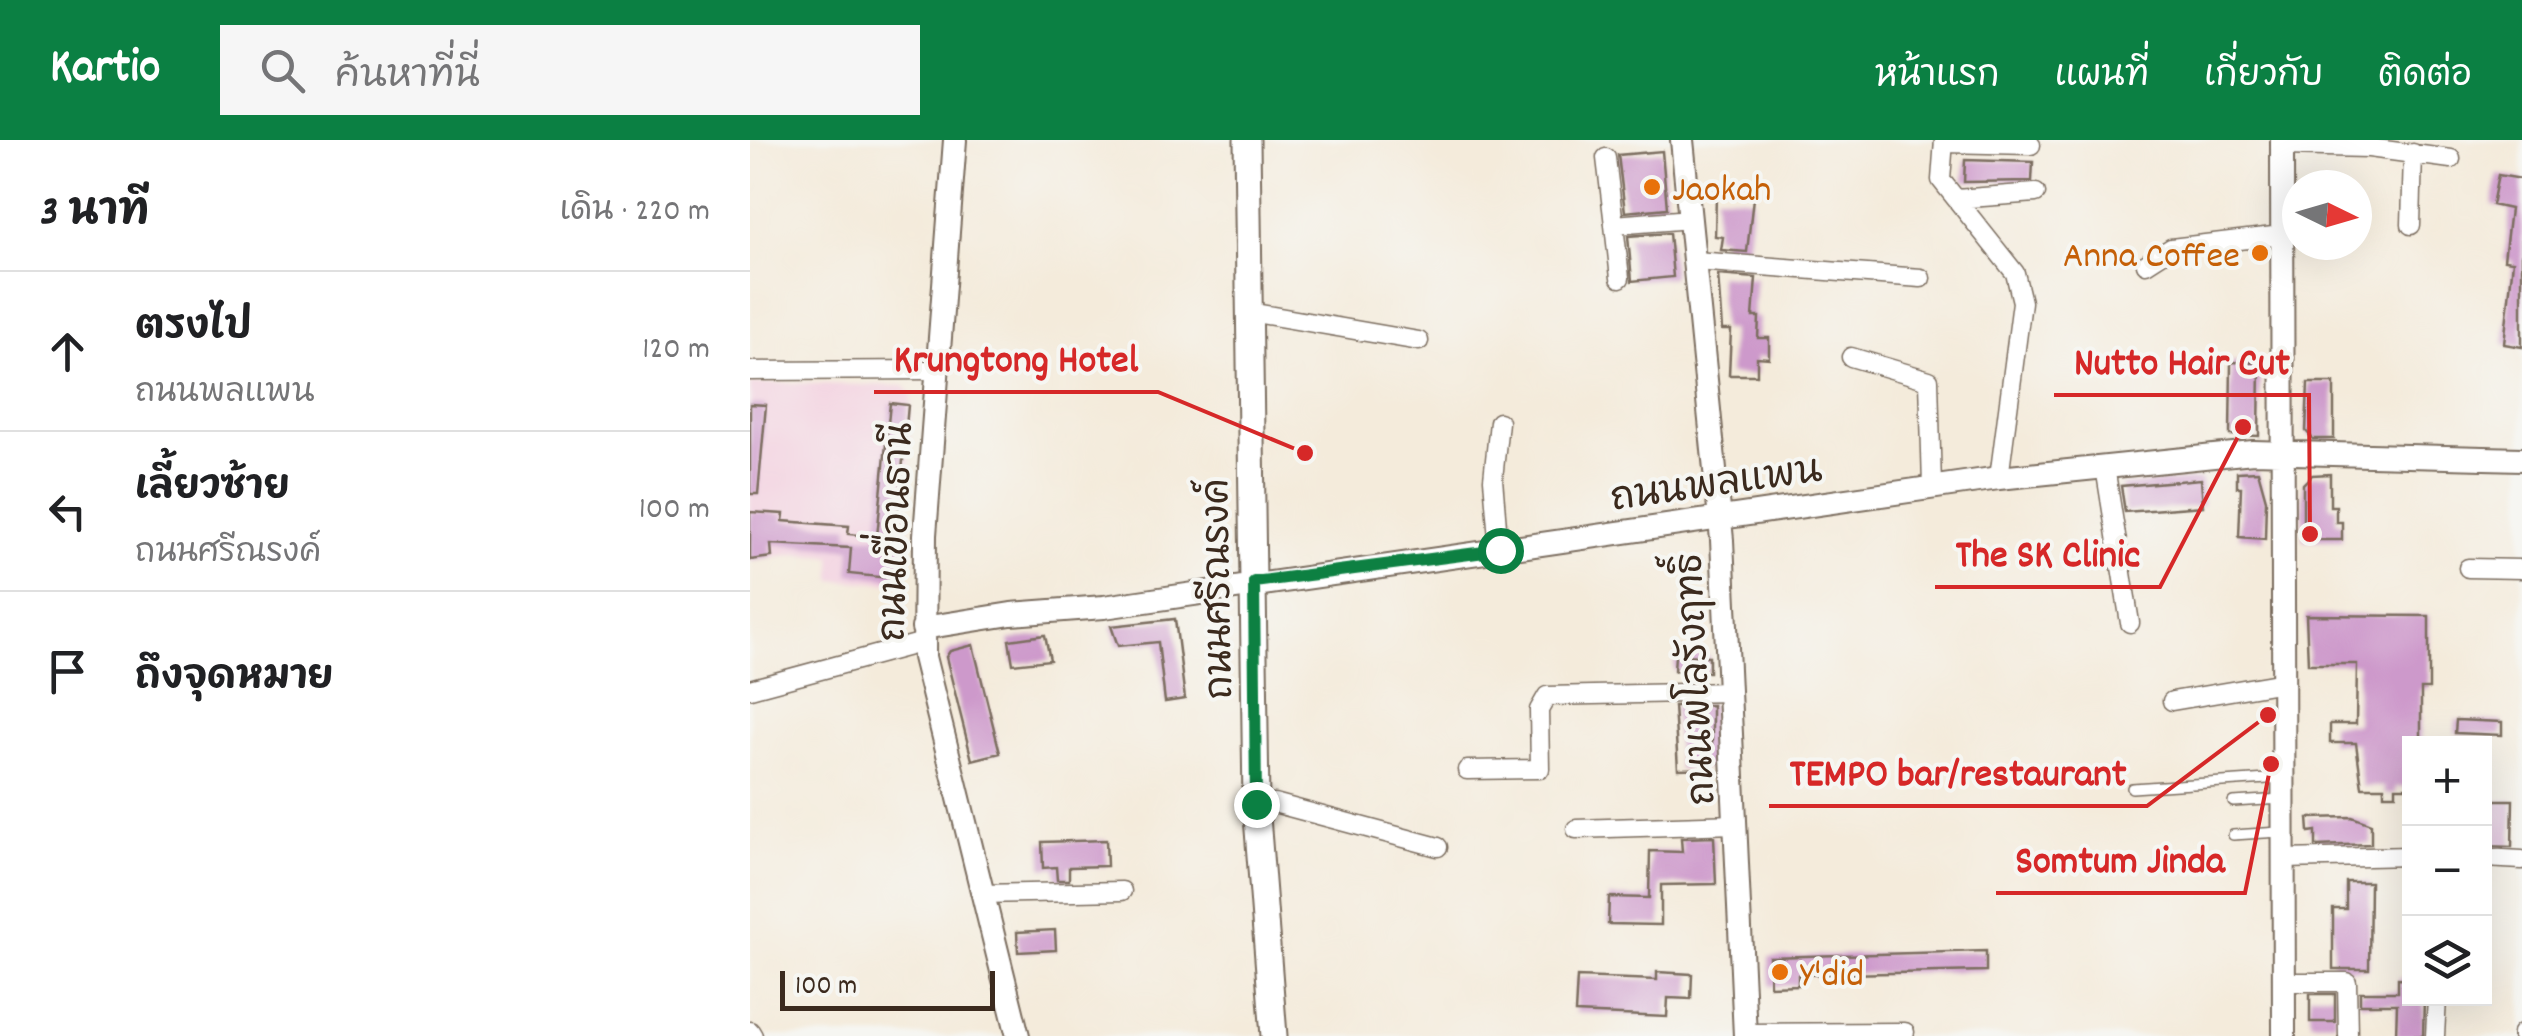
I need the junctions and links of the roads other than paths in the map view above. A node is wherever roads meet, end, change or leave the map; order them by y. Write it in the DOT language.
graph roads {
  1 [pos="955,140"];
  2 [pos="1248,140"];
  3 [pos="1682,140"];
  4 [pos="1944,142"];
  5 [pos="2043,142"];
  6 [pos="2282,143"];
  7 [pos="2411,149"];
  8 [pos="1606,158"];
  9 [pos="2450,159"];
  10 [pos="2282,170"];
  11 [pos="2036,193"];
  12 [pos="1956,199"];
  13 [pos="1691,220"];
  14 [pos="2410,225"];
  15 [pos="1614,226"];
  16 [pos="2282,235"];
  17 [pos="2282,260"];
  18 [pos="1695,261"];
  19 [pos="2146,264"];
  20 [pos="1620,278"];
  21 [pos="1921,278"];
  22 [pos="1249,312"];
  23 [pos="1419,340"];
  24 [pos="1851,357"];
  25 [pos="937,370"];
  26 [pos="750,371"];
  27 [pos="1498,422"];
  28 [pos="2283,454"];
  29 [pos="2522,460"];
  30 [pos="2106,467"];
  31 [pos="1999,478"];
  32 [pos="1932,486"];
  33 [pos="1720,517"];
  34 [pos="1500,550"];
  35 [pos="2468,568"];
  36 [pos="2522,569"];
  37 [pos="1254,582"];
  38 [pos="2130,623"];
  39 [pos="924,635"];
  40 [pos="2284,682"];
  41 [pos="750,689"];
  42 [pos="1731,692"];
  43 [pos="2172,701"];
  44 [pos="1467,770"];
  45 [pos="2132,788"];
  46 [pos="2286,788"];
  47 [pos="2233,802"];
  48 [pos="1256,804"];
  49 [pos="1736,824"];
  50 [pos="1576,829"];
  51 [pos="2284,832"];
  52 [pos="2233,835"];
  53 [pos="1438,847"];
  54 [pos="2402,856"];
  55 [pos="2492,858"];
  56 [pos="2284,859"];
  57 [pos="2522,860"];
  58 [pos="1122,892"];
  59 [pos="982,894"];
  60 [pos="2284,982"];
  61 [pos="2437,1006"];
  62 [pos="1905,1032"];
  63 [pos="1744,1034"];
  64 [pos="1018,1036"];
  65 [pos="1274,1036"];
  66 [pos="2284,1036"];
  67 [pos="2348,1036"];
  68 [pos="2435,1036"];
  1 -- 25 [label="street, ถนนเขื่อนธานี"];
  2 -- 22 [label="main road, ถนนศรีณรงค์"];
  3 -- 13 [label="street, ถนนพโลรังฤทธิ์"];
  4 -- 5 [label="street"];
  4 -- 12 [label="street"];
  6 -- 7 [label="street"];
  6 -- 10 [label="street"];
  7 -- 9 [label="street"];
  7 -- 14 [label="street"];
  8 -- 15 [label="street"];
  11 -- 12 [label="street"];
  12 -- 31 [label="street"];
  13 -- 15 [label="street"];
  13 -- 18 [label="street, ถนนพโลรังฤทธิ์"];
  15 -- 20 [label="street"];
  16 -- 19 [label="street"];
  17 -- 28 [label="street"];
  18 -- 21 [label="street"];
  18 -- 33 [label="street, ถนนพโลรังฤทธิ์"];
  22 -- 23 [label="street"];
  22 -- 37 [label="main road, ถนนศรีณรงค์"];
  24 -- 32 [label="street"];
  25 -- 26 [label="street"];
  25 -- 39 [label="street, ถนนเขื่อนธานี"];
  27 -- 34 [label="street"];
  28 -- 29 [label="street, ถนนพลแพน"];
  28 -- 30 [label="street, ถนนพลแพน"];
  28 -- 40 [label="street"];
  30 -- 31 [label="street, ถนนพลแพน"];
  30 -- 38 [label="street"];
  31 -- 32 [label="street, ถนนพลแพน"];
  32 -- 33 [label="street, ถนนพลแพน"];
  33 -- 34 [label="street, ถนนพลแพน"];
  33 -- 42 [label="street, ถนนพโลรังฤทธิ์"];
  34 -- 37 [label="street, ถนนพลแพน"];
  35 -- 36 [label="street"];
  37 -- 39 [label="street, ถนนพลแพน"];
  37 -- 48 [label="main road, ถนนศรีณรงค์"];
  39 -- 41 [label="street"];
  39 -- 59 [label="street, ถนนเขื่อนธานี"];
  40 -- 43 [label="street"];
  40 -- 46 [label="street"];
  42 -- 44 [label="street"];
  42 -- 49 [label="street, ถนนพโลรังฤทธิ์"];
  45 -- 46 [label="lane"];
  46 -- 47 [label="lane"];
  46 -- 51 [label="street"];
  48 -- 53 [label="street"];
  48 -- 65 [label="main road, ถนนศรีณรงค์"];
  49 -- 50 [label="street"];
  49 -- 63 [label="street, ถนนพโลรังฤทธิ์"];
  51 -- 52 [label="lane"];
  51 -- 56 [label="street"];
  54 -- 56 [label="street"];
  55 -- 57 [label="street"];
  56 -- 60 [label="street"];
  58 -- 59 [label="street"];
  59 -- 64 [label="street, ถนนเขื่อนธานี"];
  60 -- 66 [label="street"];
  60 -- 67 [label="street"];
  61 -- 68 [label="street"];
  62 -- 63 [label="street"];
}
